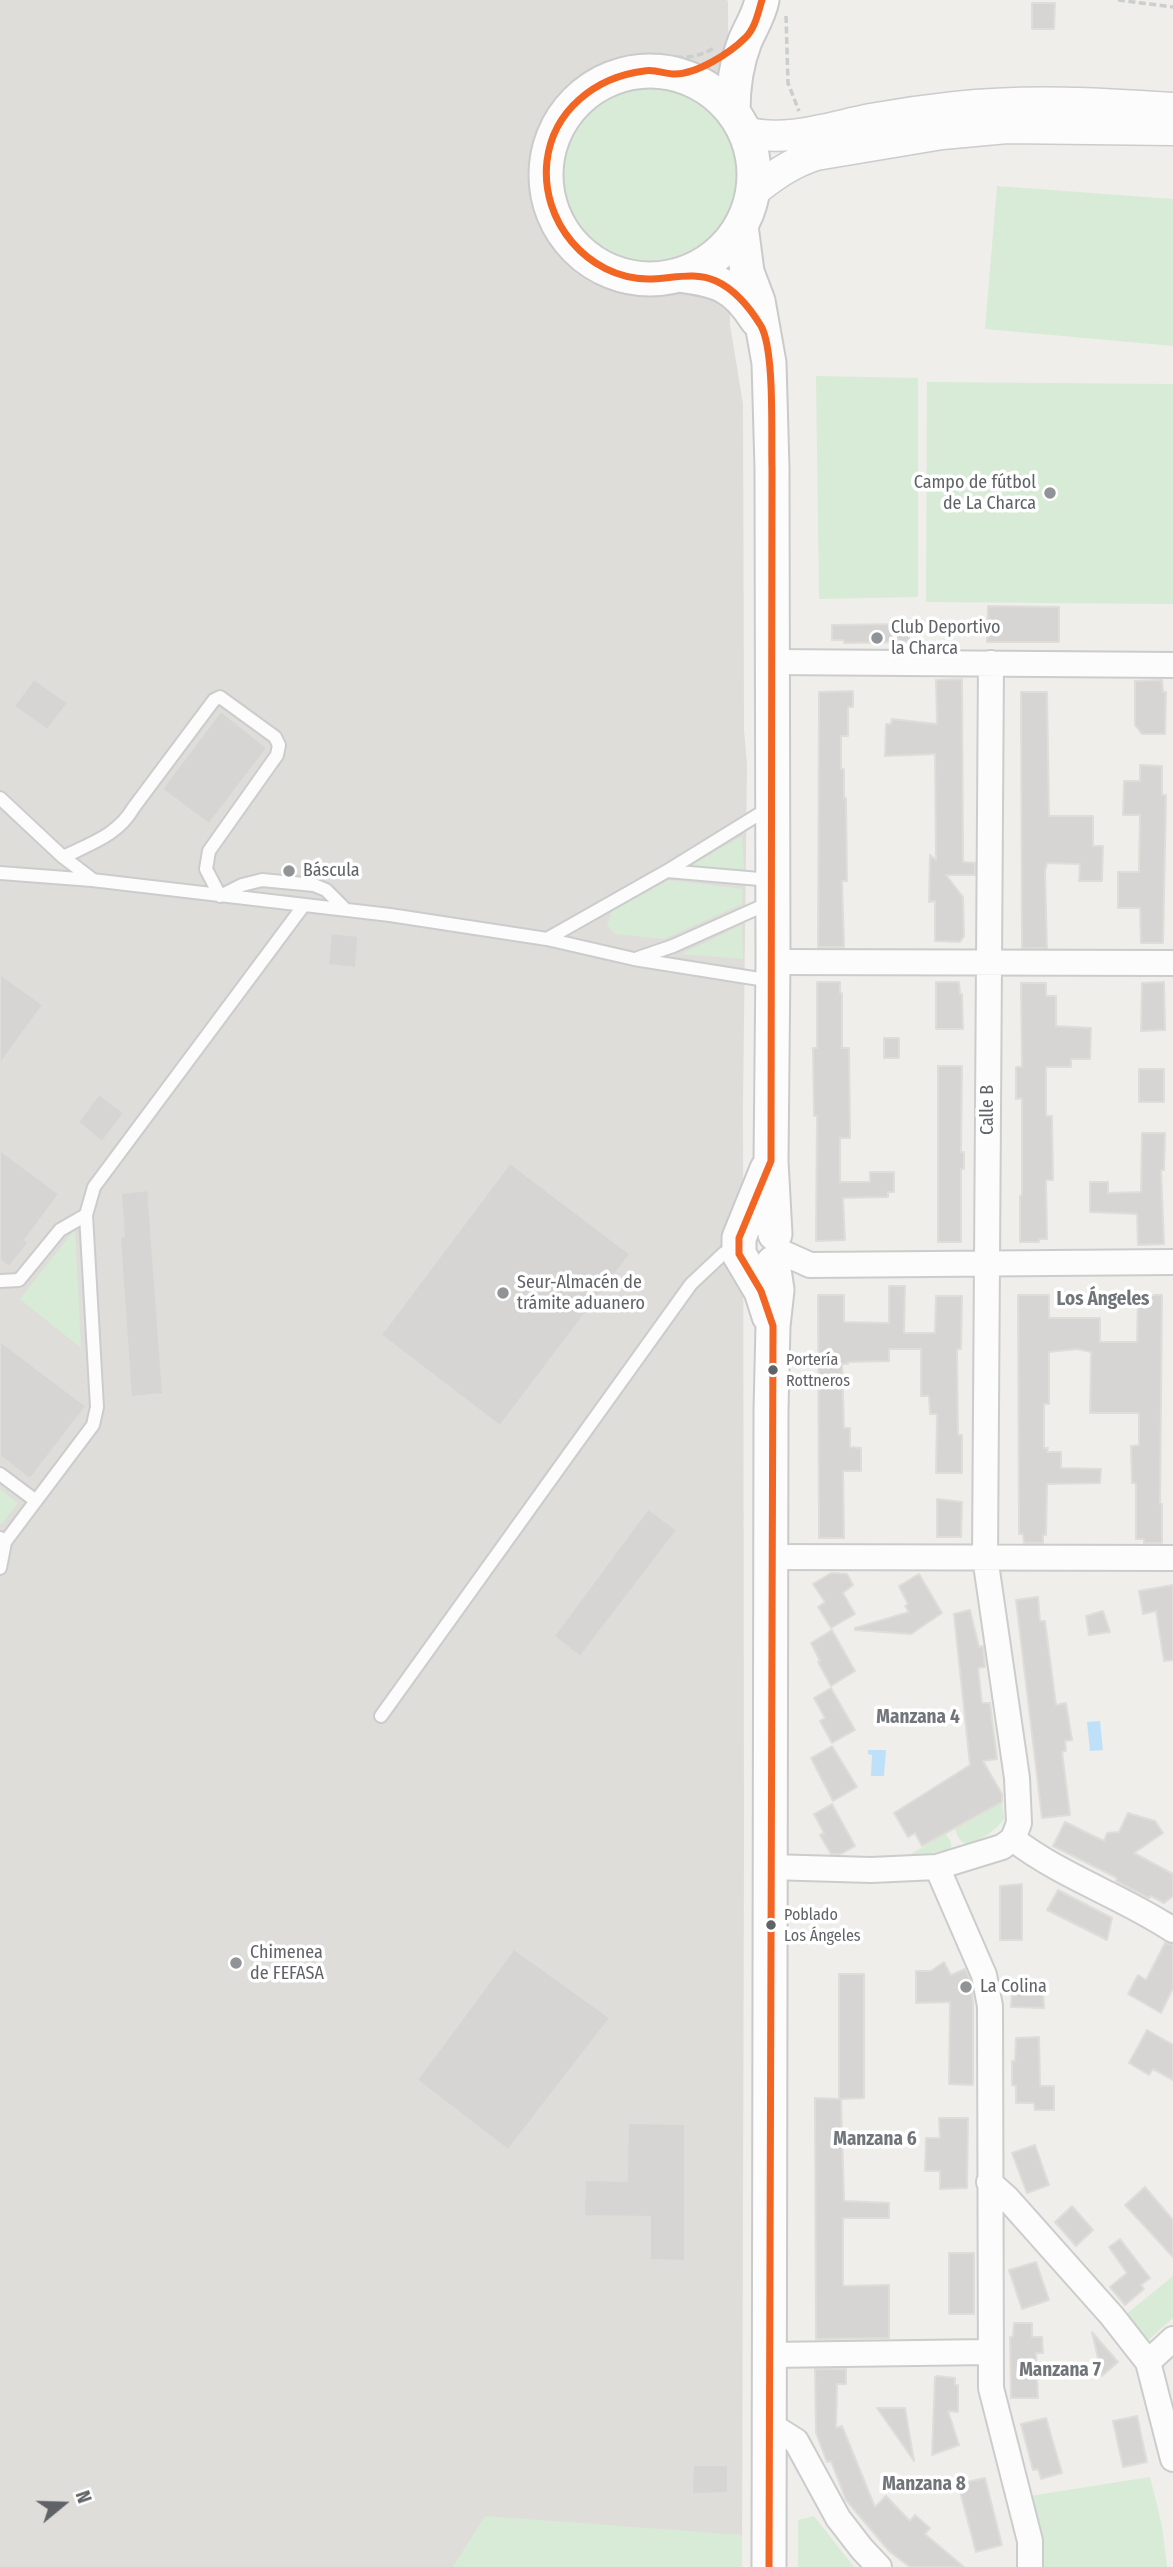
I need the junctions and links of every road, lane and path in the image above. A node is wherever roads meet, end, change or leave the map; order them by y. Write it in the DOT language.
graph roads {
  1 [pos="1118,0"];
  2 [pos="774,4"];
  3 [pos="1173,7"];
  4 [pos="732,40"];
  5 [pos="677,74"];
  6 [pos="1173,108"];
  7 [pos="802,119"];
  8 [pos="739,121"];
  9 [pos="1173,130"];
  10 [pos="753,192"];
  11 [pos="741,226"];
  12 [pos="673,284"];
  13 [pos="762,328"];
  14 [pos="772,662"];
  15 [pos="991,663"];
  16 [pos="1173,664"];
  17 [pos="0,798"];
  18 [pos="772,806"];
  19 [pos="63,857"];
  20 [pos="667,871"];
  21 [pos="0,873"];
  22 [pos="92,880"];
  23 [pos="773,890"];
  24 [pos="220,896"];
  25 [pos="304,905"];
  26 [pos="345,909"];
  27 [pos="547,939"];
  28 [pos="634,959"];
  29 [pos="989,963"];
  30 [pos="1173,963"];
  31 [pos="773,972"];
  32 [pos="86,1215"];
  33 [pos="759,1249"];
  34 [pos="1173,1262"];
  35 [pos="987,1264"];
  36 [pos="0,1281"];
  37 [pos="0,1474"];
  38 [pos="36,1502"];
  39 [pos="3,1540"];
  40 [pos="783,1556"];
  41 [pos="985,1557"];
  42 [pos="1173,1558"];
  43 [pos="0,1568"];
  44 [pos="381,1716"];
  45 [pos="1013,1839"];
  46 [pos="770,1867"];
  47 [pos="937,1867"];
  48 [pos="1173,1930"];
  49 [pos="989,2182"];
  50 [pos="1173,2339"];
  51 [pos="990,2352"];
  52 [pos="769,2355"];
  53 [pos="1148,2361"];
  54 [pos="769,2424"];
  55 [pos="1173,2459"];
  56 [pos="769,2567"];
  57 [pos="879,2567"];
  58 [pos="1030,2567"];
  1 -- 3 [label="path"];
  2 -- 4 [label="main road"];
  2 -- 7 [label="path"];
  4 -- 5 [label="main road"];
  4 -- 8 [label="main road"];
  4 -- 12 [label="path"];
  5 -- 8 [label="main road"];
  5 -- 12 [label="main road"];
  6 -- 8 [label="street"];
  8 -- 10 [label="main road"];
  9 -- 10 [label="street"];
  10 -- 11 [label="main road"];
  11 -- 12 [label="main road"];
  11 -- 13 [label="main road"];
  12 -- 13 [label="main road"];
  13 -- 14 [label="main road"];
  14 -- 15 [label="street"];
  14 -- 18 [label="main road"];
  15 -- 16 [label="street"];
  15 -- 29 [label="street, Calle B"];
  17 -- 19 [label="lane"];
  18 -- 20 [label="lane"];
  18 -- 23 [label="main road"];
  19 -- 22 [label="lane"];
  19 -- 24 [label="lane"];
  20 -- 23 [label="lane"];
  20 -- 27 [label="lane"];
  21 -- 22 [label="lane"];
  22 -- 24 [label="lane"];
  23 -- 28 [label="lane"];
  23 -- 31 [label="main road"];
  24 -- 25 [label="lane"];
  24 -- 26 [label="lane"];
  25 -- 26 [label="lane"];
  25 -- 32 [label="lane"];
  26 -- 27 [label="lane"];
  27 -- 28 [label="lane"];
  28 -- 31 [label="lane"];
  29 -- 30 [label="street"];
  29 -- 31 [label="street"];
  29 -- 35 [label="street, Calle B"];
  31 -- 33 [label="main road"];
  32 -- 36 [label="lane"];
  32 -- 38 [label="lane"];
  33 -- 35 [label="street"];
  33 -- 40 [label="main road"];
  33 -- 44 [label="lane"];
  34 -- 35 [label="street"];
  35 -- 41 [label="street, Calle B"];
  37 -- 38 [label="lane"];
  38 -- 39 [label="lane"];
  39 -- 43 [label="lane"];
  40 -- 41 [label="street"];
  40 -- 46 [label="main road"];
  41 -- 42 [label="street"];
  41 -- 45 [label="street, Calle B"];
  45 -- 47 [label="street"];
  45 -- 48 [label="street"];
  46 -- 47 [label="street"];
  46 -- 52 [label="main road"];
  47 -- 49 [label="street"];
  49 -- 51 [label="street"];
  49 -- 53 [label="street"];
  50 -- 53 [label="street"];
  51 -- 52 [label="street"];
  51 -- 58 [label="street"];
  52 -- 54 [label="main road"];
  53 -- 55 [label="street"];
  54 -- 56 [label="main road"];
  54 -- 57 [label="street"];
}
